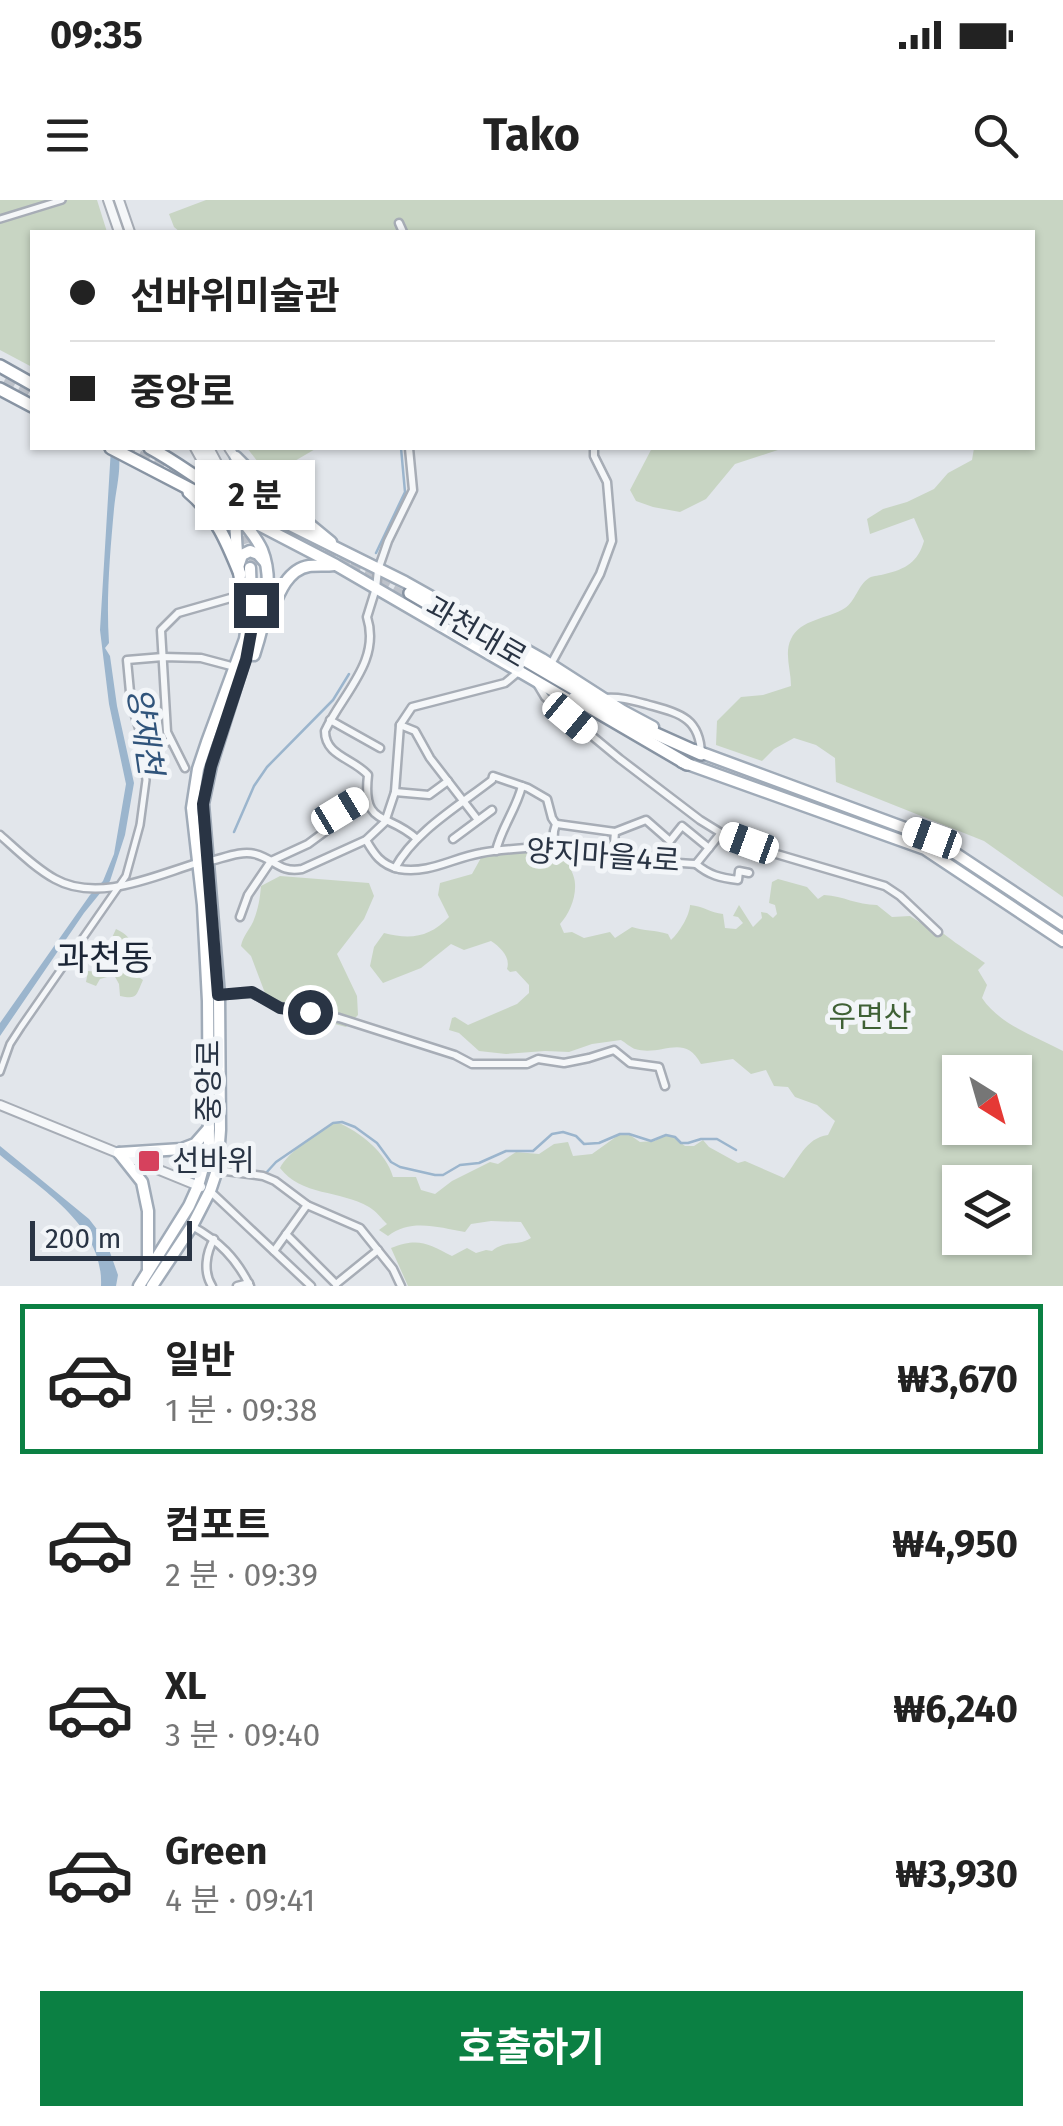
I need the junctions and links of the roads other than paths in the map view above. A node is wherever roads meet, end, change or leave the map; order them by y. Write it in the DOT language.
graph roads {
  1 [pos="62,200"];
  2 [pos="108,200"];
  3 [pos="119,200"];
  4 [pos="0,219"];
  5 [pos="399,224"];
  6 [pos="118,230"];
  7 [pos="129,230"];
  8 [pos="402,230"];
  9 [pos="1,378"];
  10 [pos="30,384"];
  11 [pos="30,404"];
  12 [pos="115,450"];
  13 [pos="154,450"];
  14 [pos="203,450"];
  15 [pos="204,450"];
  16 [pos="409,450"];
  17 [pos="594,450"];
  18 [pos="232,452"];
  19 [pos="214,464"];
  20 [pos="214,480"];
  21 [pos="178,483"];
  22 [pos="242,488"];
  23 [pos="230,500"];
  24 [pos="256,510"];
  25 [pos="236,513"];
  26 [pos="338,550"];
  27 [pos="336,565"];
  28 [pos="250,568"];
  29 [pos="378,570"];
  30 [pos="376,588"];
  31 [pos="242,595"];
  32 [pos="258,641"];
  33 [pos="163,657"];
  34 [pos="550,664"];
  35 [pos="232,666"];
  36 [pos="524,674"];
  37 [pos="536,681"];
  38 [pos="234,683"];
  39 [pos="604,698"];
  40 [pos="330,720"];
  41 [pos="400,725"];
  42 [pos="170,741"];
  43 [pos="380,748"];
  44 [pos="146,750"];
  45 [pos="702,754"];
  46 [pos="687,764"];
  47 [pos="184,768"];
  48 [pos="448,781"];
  49 [pos="522,786"];
  50 [pos="395,792"];
  51 [pos="366,795"];
  52 [pos="464,802"];
  53 [pos="492,810"];
  54 [pos="478,820"];
  55 [pos="385,822"];
  56 [pos="556,824"];
  57 [pos="615,832"];
  58 [pos="721,833"];
  59 [pos="1,838"];
  60 [pos="417,839"];
  61 [pos="453,839"];
  62 [pos="366,840"];
  63 [pos="709,848"];
  64 [pos="553,849"];
  65 [pos="496,851"];
  66 [pos="613,854"];
  67 [pos="271,861"];
  68 [pos="202,863"];
  69 [pos="696,864"];
  70 [pos="395,868"];
  71 [pos="749,873"];
  72 [pos="119,886"];
  73 [pos="240,916"];
  74 [pos="1063,925"];
  75 [pos="938,932"];
  76 [pos="1063,941"];
  77 [pos="218,995"];
  78 [pos="0,1072"];
  79 [pos="665,1086"];
  80 [pos="0,1105"];
  81 [pos="210,1128"];
  82 [pos="119,1153"];
  83 [pos="217,1170"];
  84 [pos="198,1186"];
  85 [pos="210,1191"];
  86 [pos="306,1204"];
  87 [pos="192,1226"];
  88 [pos="286,1234"];
  89 [pos="214,1239"];
  90 [pos="274,1250"];
  91 [pos="378,1250"];
  92 [pos="148,1272"];
  93 [pos="250,1284"];
  94 [pos="335,1285"];
  95 [pos="138,1286"];
  96 [pos="152,1286"];
  97 [pos="212,1286"];
  98 [pos="237,1286"];
  99 [pos="310,1286"];
  100 [pos="401,1286"];
  1 -- 4 [label="street"];
  2 -- 6 [label="street"];
  3 -- 7 [label="street"];
  5 -- 8 [label="street"];
  9 -- 10 [label="highway"];
  9 -- 11 [label="highway"];
  12 -- 21 [label="highway"];
  13 -- 23 [label="highway"];
  14 -- 20 [label="street"];
  15 -- 19 [label="street"];
  16 -- 29 [label="street"];
  17 -- 34 [label="street"];
  18 -- 22 [label="street"];
  18 -- 26 [label="main road"];
  20 -- 22 [label="street"];
  20 -- 23 [label="street"];
  21 -- 25 [label="highway"];
  21 -- 28 [label="highway"];
  22 -- 23 [label="street"];
  23 -- 24 [label="highway"];
  23 -- 25 [label="main road"];
  24 -- 25 [label="main road"];
  24 -- 26 [label="main road"];
  25 -- 27 [label="main road"];
  25 -- 28 [label="main road"];
  25 -- 28 [label="main road"];
  26 -- 29 [label="main road"];
  27 -- 30 [label="main road"];
  27 -- 32 [label="main road"];
  28 -- 31 [label="main road"];
  28 -- 32 [label="main road"];
  28 -- 38 [label="main road, 중앙로"];
  29 -- 30 [label="street"];
  29 -- 34 [label="main road"];
  30 -- 36 [label="main road"];
  30 -- 40 [label="street"];
  31 -- 33 [label="street"];
  31 -- 35 [label="main road"];
  32 -- 38 [label="main road"];
  33 -- 35 [label="street"];
  33 -- 42 [label="street"];
  33 -- 44 [label="street"];
  34 -- 39 [label="main road"];
  35 -- 38 [label="main road"];
  36 -- 37 [label="main road"];
  36 -- 41 [label="street"];
  37 -- 46 [label="main road"];
  37 -- 58 [label="street"];
  38 -- 68 [label="main road, 중앙로"];
  39 -- 45 [label="main road"];
  39 -- 45 [label="street"];
  40 -- 43 [label="street"];
  40 -- 51 [label="street"];
  41 -- 48 [label="street"];
  41 -- 50 [label="street"];
  42 -- 44 [label="street"];
  42 -- 47 [label="street"];
  44 -- 72 [label="street"];
  45 -- 46 [label="highway, 과천대로"];
  45 -- 74 [label="main road"];
  46 -- 76 [label="main road"];
  48 -- 50 [label="street"];
  48 -- 52 [label="street"];
  49 -- 52 [label="street"];
  49 -- 56 [label="street"];
  49 -- 65 [label="street"];
  50 -- 55 [label="street"];
  51 -- 55 [label="street"];
  51 -- 67 [label="street"];
  52 -- 54 [label="street"];
  52 -- 60 [label="street"];
  53 -- 54 [label="street"];
  54 -- 61 [label="street"];
  55 -- 60 [label="street"];
  55 -- 62 [label="street"];
  56 -- 57 [label="street"];
  56 -- 64 [label="street"];
  57 -- 63 [label="street"];
  57 -- 66 [label="street"];
  58 -- 63 [label="street, 양지마을4로"];
  58 -- 75 [label="street"];
  59 -- 72 [label="street"];
  60 -- 70 [label="street"];
  62 -- 67 [label="street"];
  62 -- 70 [label="street"];
  63 -- 69 [label="street, 양지마을4로"];
  64 -- 65 [label="street, 양지마을4로"];
  64 -- 66 [label="street, 양지마을4로"];
  65 -- 70 [label="street, 양지마을4로"];
  66 -- 69 [label="street, 양지마을4로"];
  67 -- 68 [label="street"];
  67 -- 73 [label="street"];
  68 -- 72 [label="street"];
  68 -- 77 [label="main road, 중앙로"];
  68 -- 81 [label="main road, 중앙로"];
  69 -- 71 [label="street"];
  72 -- 78 [label="street"];
  77 -- 79 [label="street"];
  77 -- 83 [label="main road, 중앙로"];
  80 -- 82 [label="street"];
  81 -- 82 [label="main road"];
  81 -- 84 [label="main road, 중앙로"];
  82 -- 84 [label="street"];
  82 -- 92 [label="main road"];
  83 -- 85 [label="main road, 중앙로"];
  83 -- 86 [label="street"];
  84 -- 85 [label="street"];
  84 -- 92 [label="main road, 중앙로"];
  85 -- 87 [label="main road, 중앙로"];
  85 -- 90 [label="street"];
  86 -- 88 [label="street"];
  86 -- 91 [label="street"];
  87 -- 89 [label="street"];
  87 -- 96 [label="main road, 중앙로"];
  88 -- 90 [label="street"];
  88 -- 94 [label="street"];
  89 -- 93 [label="street"];
  89 -- 97 [label="street"];
  90 -- 99 [label="street"];
  91 -- 94 [label="street"];
  91 -- 100 [label="street"];
  92 -- 95 [label="main road, 중앙로"];
  93 -- 98 [label="street"];
}
